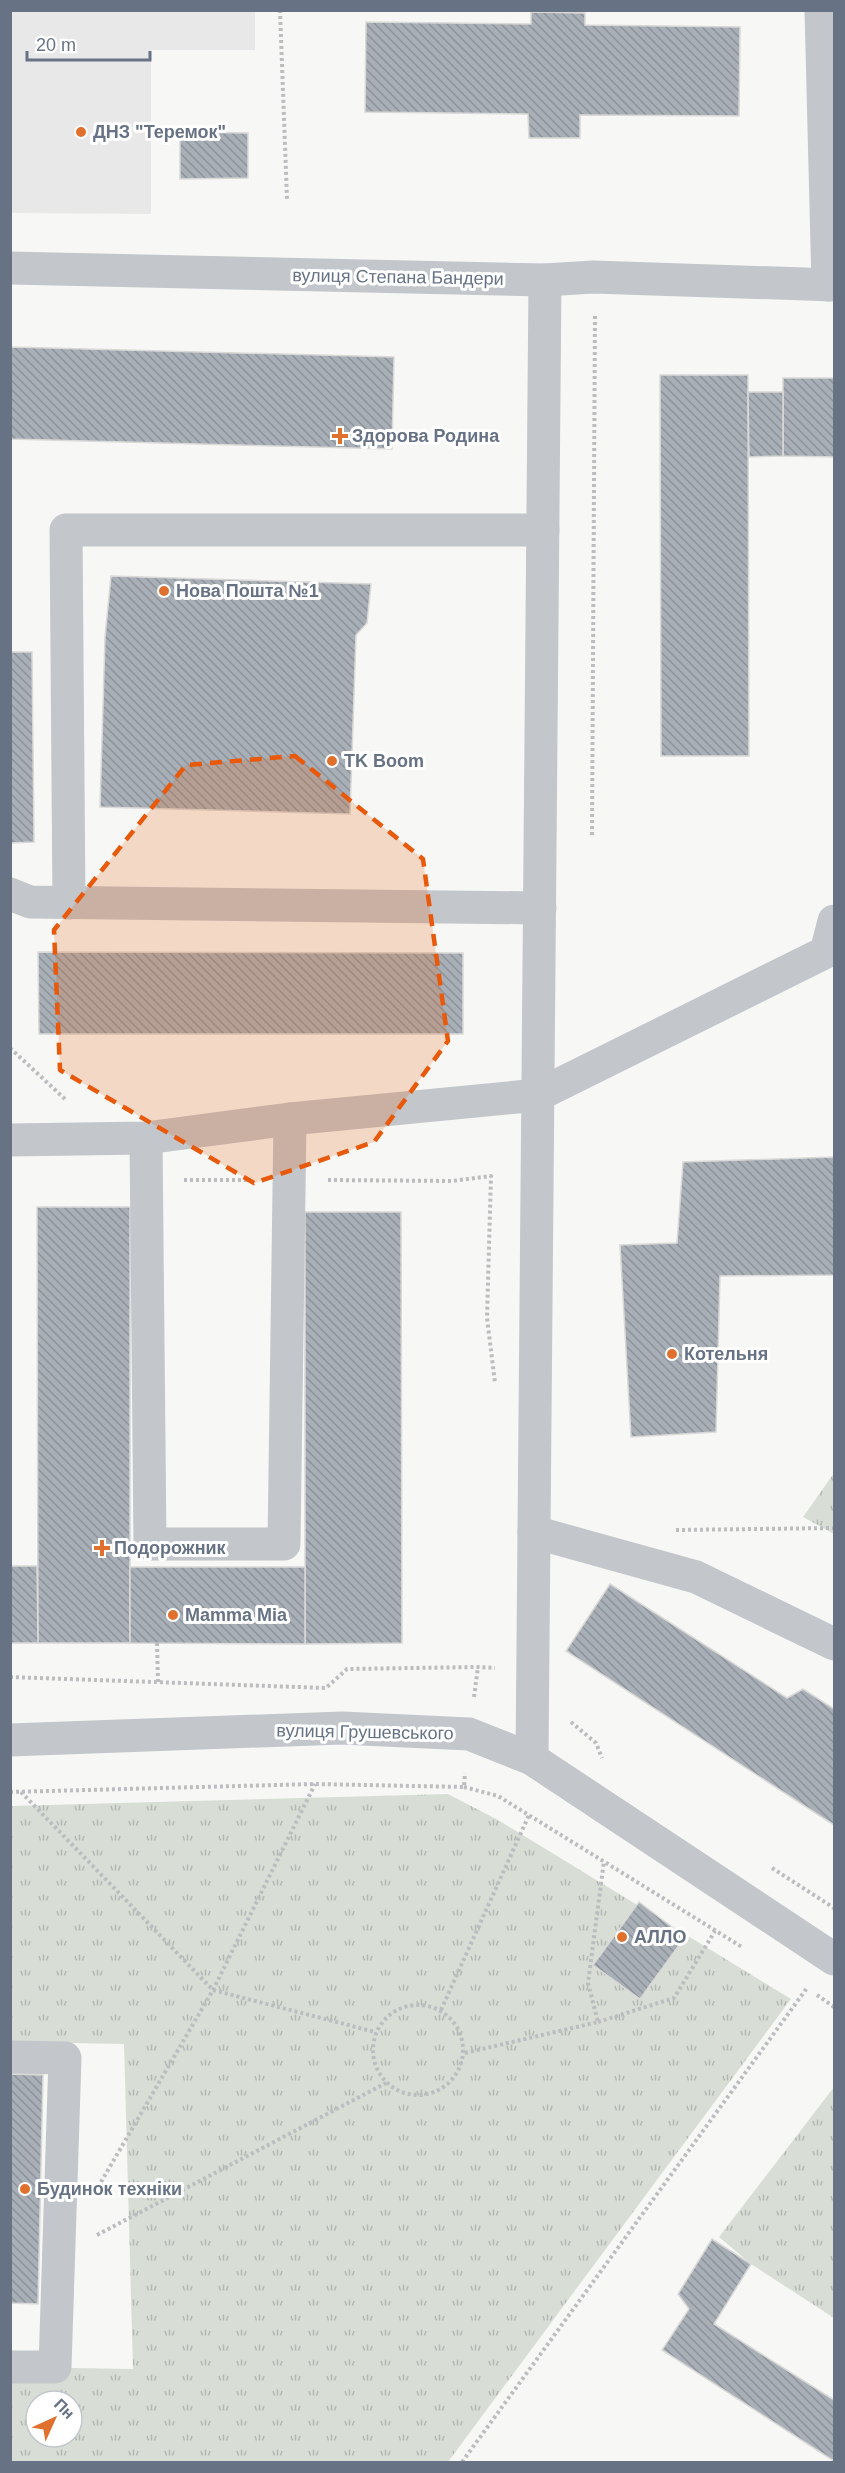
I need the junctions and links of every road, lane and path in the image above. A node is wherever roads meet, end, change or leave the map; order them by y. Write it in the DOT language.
graph roads {
  1 [pos="280,10"];
  2 [pos="821,10"];
  3 [pos="287,199"];
  4 [pos="10,268"];
  5 [pos="593,277"];
  6 [pos="545,280"];
  7 [pos="831,285"];
  8 [pos="543,531"];
  9 [pos="592,835"];
  10 [pos="10,894"];
  11 [pos="69,903"];
  12 [pos="540,908"];
  13 [pos="834,921"];
  14 [pos="830,952"];
  15 [pos="10,1048"];
  16 [pos="538,1095"];
  17 [pos="290,1119"];
  18 [pos="104,1138"];
  19 [pos="146,1138"];
  20 [pos="10,1140"];
  21 [pos="182,1180"];
  22 [pos="289,1181"];
  23 [pos="495,1388"];
  24 [pos="834,1527"];
  25 [pos="673,1530"];
  26 [pos="534,1532"];
  27 [pos="158,1643"];
  28 [pos="834,1644"];
  29 [pos="478,1666"];
  30 [pos="158,1682"];
  31 [pos="469,1734"];
  32 [pos="10,1740"];
  33 [pos="532,1759"];
  34 [pos="315,1784"];
  35 [pos="464,1787"];
  36 [pos="10,1792"];
  37 [pos="20,1792"];
  38 [pos="529,1815"];
  39 [pos="604,1861"];
  40 [pos="715,1931"];
  41 [pos="748,1951"];
  42 [pos="834,1959"];
  43 [pos="798,1983"];
  44 [pos="807,1988"];
  45 [pos="213,1989"];
  46 [pos="834,2007"];
  47 [pos="441,2010"];
  48 [pos="598,2022"];
  49 [pos="375,2032"];
  50 [pos="465,2054"];
  51 [pos="10,2057"];
  52 [pos="386,2084"];
  53 [pos="100,2184"];
  54 [pos="59,2255"];
  55 [pos="10,2367"];
  56 [pos="462,2463"];
  1 -- 3 [label="path"];
  2 -- 7 [label="street"];
  4 -- 6 [label="street, вулиця Степана Бандери"];
  5 -- 6 [label="street, вулиця Степана Бандери"];
  5 -- 7 [label="street, вулиця Степана Бандери"];
  5 -- 9 [label="path"];
  6 -- 8 [label="street"];
  8 -- 11 [label="street"];
  8 -- 12 [label="street"];
  10 -- 11 [label="street"];
  11 -- 12 [label="street"];
  12 -- 16 [label="street"];
  13 -- 14 [label="street"];
  14 -- 16 [label="street"];
  15 -- 18 [label="path"];
  16 -- 17 [label="street"];
  16 -- 26 [label="street"];
  17 -- 19 [label="street"];
  17 -- 22 [label="street"];
  18 -- 19 [label="street"];
  18 -- 20 [label="street"];
  19 -- 22 [label="street"];
  21 -- 22 [label="path"];
  22 -- 23 [label="path"];
  24 -- 25 [label="path"];
  26 -- 28 [label="street"];
  26 -- 33 [label="street"];
  27 -- 30 [label="path"];
  29 -- 31 [label="path"];
  31 -- 32 [label="street, вулиця Грушевського"];
  31 -- 33 [label="street, вулиця Грушевського"];
  31 -- 35 [label="path"];
  33 -- 42 [label="street, вулиця Грушевського"];
  34 -- 35 [label="path"];
  34 -- 37 [label="path"];
  34 -- 45 [label="path"];
  35 -- 38 [label="path"];
  36 -- 37 [label="path"];
  37 -- 45 [label="path"];
  38 -- 39 [label="path"];
  38 -- 47 [label="path"];
  39 -- 40 [label="path"];
  39 -- 48 [label="path"];
  40 -- 41 [label="path"];
  40 -- 48 [label="path"];
  43 -- 44 [label="path"];
  44 -- 46 [label="path"];
  44 -- 56 [label="path"];
  45 -- 49 [label="path"];
  45 -- 53 [label="path"];
  47 -- 49 [label="path"];
  47 -- 50 [label="path"];
  48 -- 50 [label="path"];
  49 -- 52 [label="path"];
  50 -- 52 [label="path"];
  51 -- 54 [label="street"];
  52 -- 54 [label="path"];
  54 -- 55 [label="street"];
}
